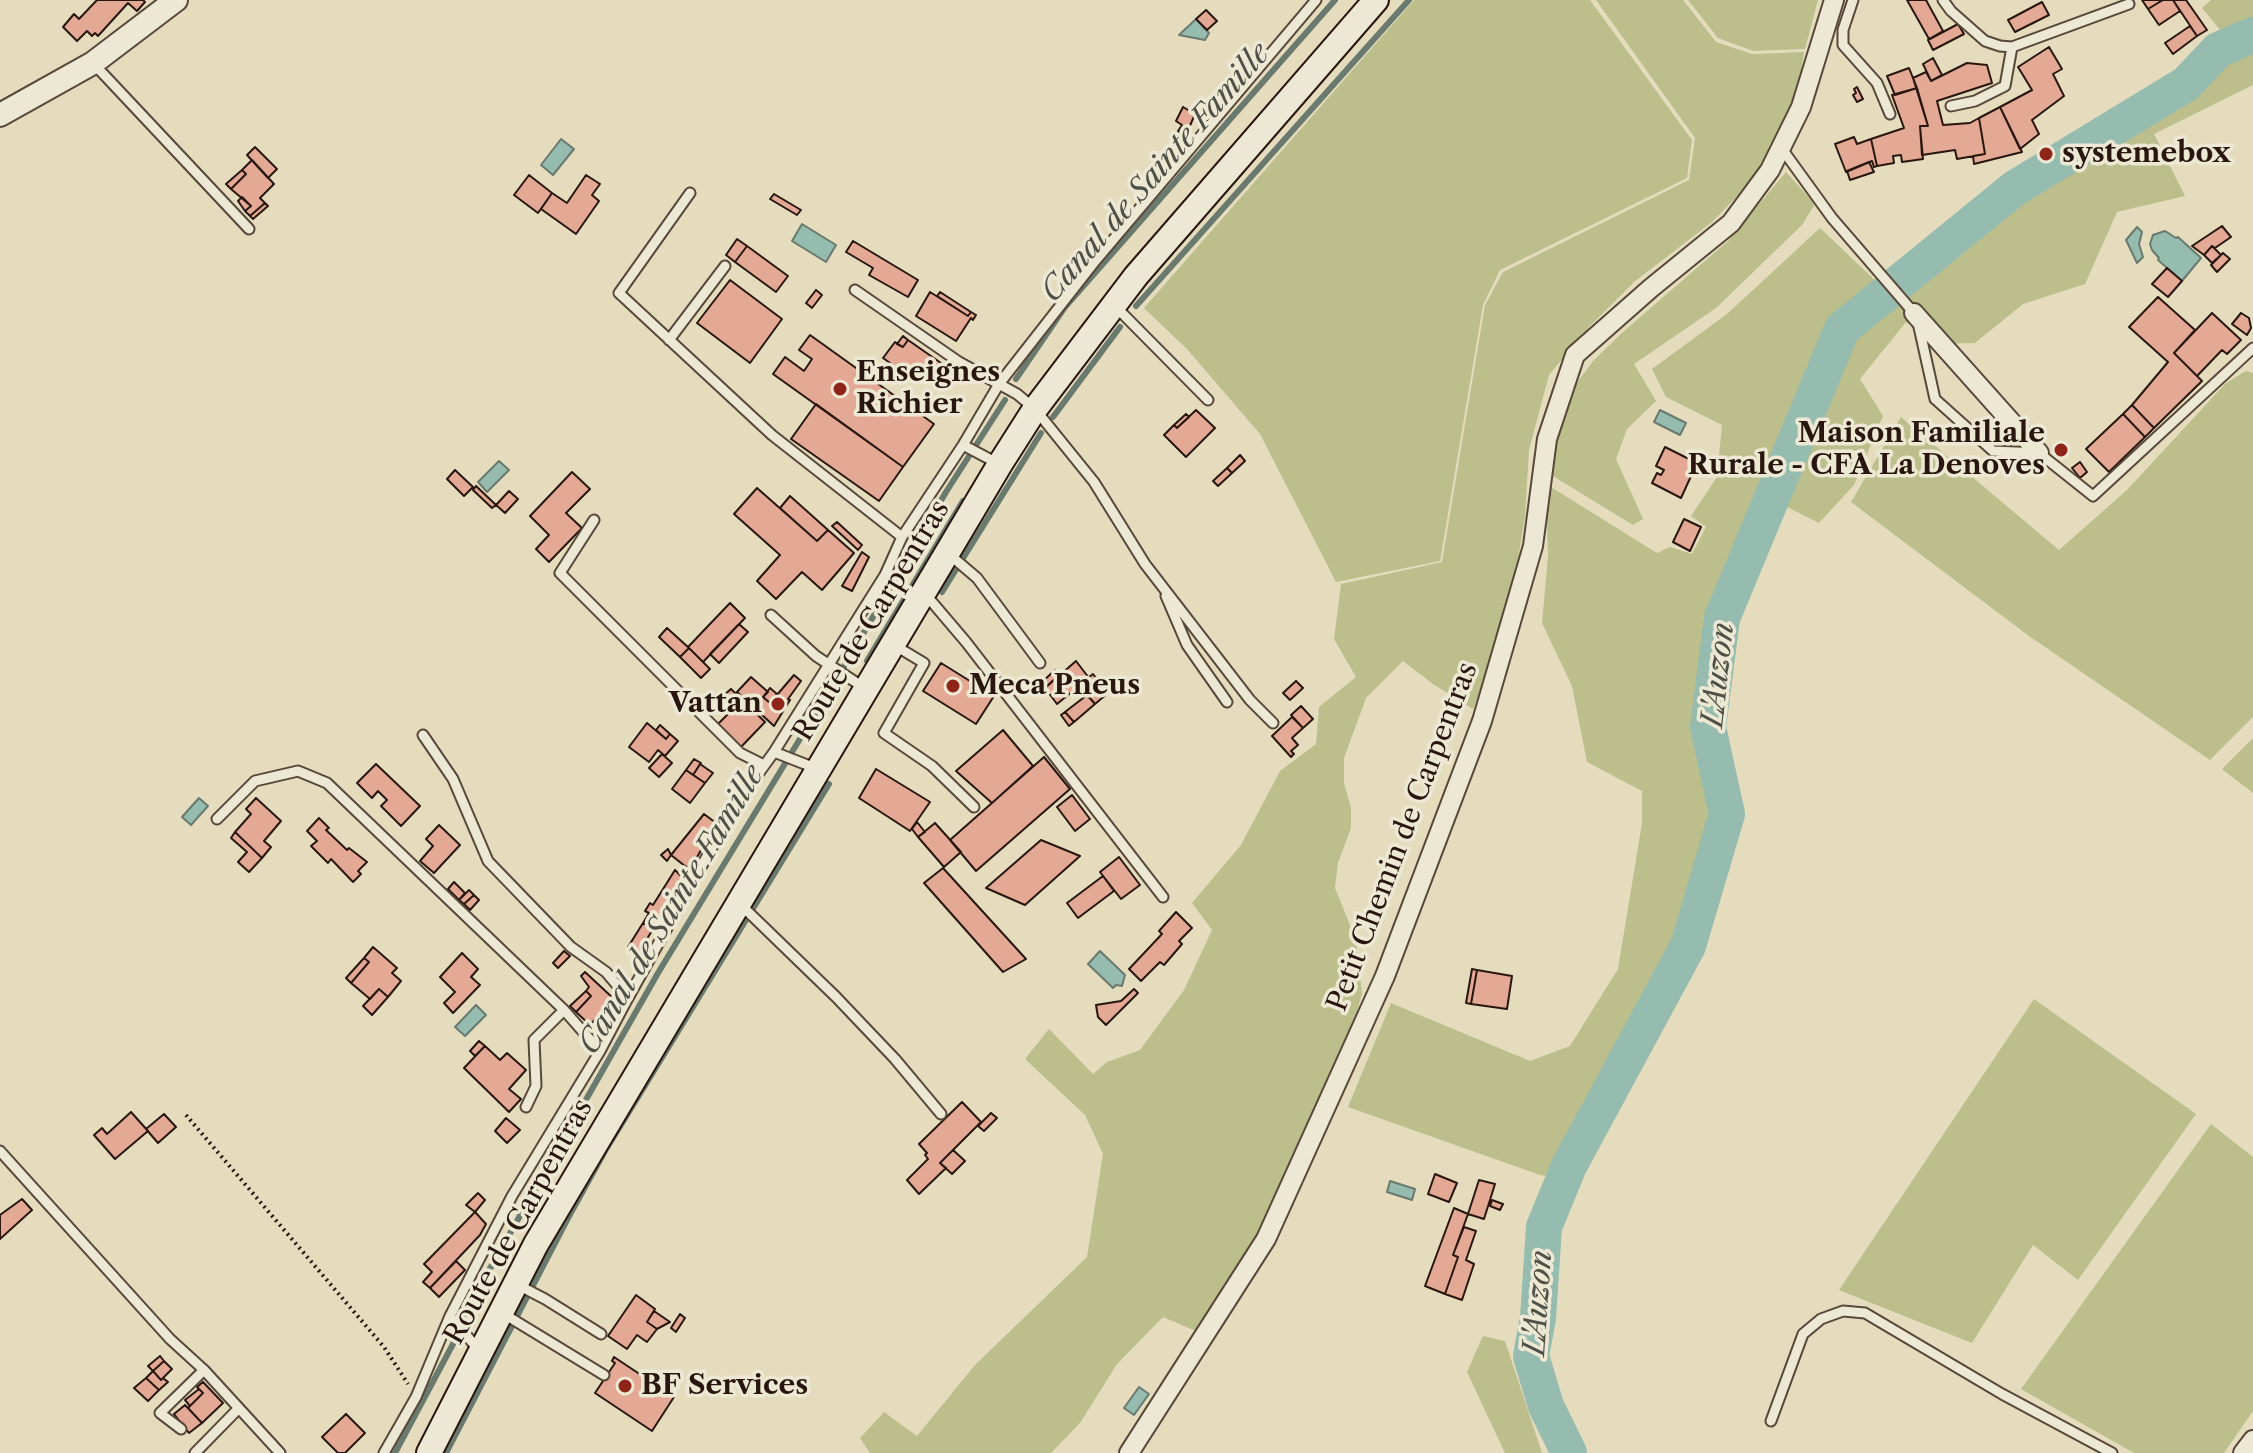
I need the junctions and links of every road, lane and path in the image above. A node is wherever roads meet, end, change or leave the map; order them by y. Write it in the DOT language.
graph roads {
  1 [pos="176,0"];
  2 [pos="1316,0"];
  3 [pos="1834,0"];
  4 [pos="1853,0"];
  5 [pos="1943,0"];
  6 [pos="1368,3"];
  7 [pos="2129,4"];
  8 [pos="2012,47"];
  9 [pos="93,63"];
  10 [pos="1951,106"];
  11 [pos="1890,114"];
  12 [pos="0,115"];
  13 [pos="1785,153"];
  14 [pos="690,193"];
  15 [pos="249,229"];
  16 [pos="725,266"];
  17 [pos="855,290"];
  18 [pos="1114,304"];
  19 [pos="1914,313"];
  20 [pos="669,340"];
  21 [pos="2253,348"];
  22 [pos="999,384"];
  23 [pos="1208,400"];
  24 [pos="1035,409"];
  25 [pos="963,445"];
  26 [pos="2044,458"];
  27 [pos="1000,464"];
  28 [pos="594,520"];
  29 [pos="902,537"];
  30 [pos="947,552"];
  31 [pos="1161,585"];
  32 [pos="923,593"];
  33 [pos="771,615"];
  34 [pos="893,644"];
  35 [pos="1040,663"];
  36 [pos="830,665"];
  37 [pos="866,689"];
  38 [pos="1227,702"];
  39 [pos="1273,723"];
  40 [pos="423,735"];
  41 [pos="774,752"];
  42 [pos="764,765"];
  43 [pos="818,770"];
  44 [pos="974,807"];
  45 [pos="217,819"];
  46 [pos="1163,897"];
  47 [pos="738,903"];
  48 [pos="628,998"];
  49 [pos="564,1010"];
  50 [pos="600,1051"];
  51 [pos="526,1107"];
  52 [pos="941,1114"];
  53 [pos="186,1115"];
  54 [pos="0,1151"];
  55 [pos="515,1284"];
  56 [pos="501,1312"];
  57 [pos="450,1316"];
  58 [pos="601,1334"];
  59 [pos="480,1352"];
  60 [pos="204,1370"];
  61 [pos="604,1375"];
  62 [pos="416,1397"];
  63 [pos="238,1409"];
  64 [pos="1771,1421"];
  65 [pos="181,1429"];
  66 [pos="2253,1440"];
  67 [pos="195,1453"];
  68 [pos="280,1453"];
  69 [pos="384,1453"];
  70 [pos="429,1453"];
  71 [pos="1129,1453"];
  72 [pos="2112,1453"];
  73 [pos="2243,1453"];
  1 -- 9 [label="street"];
  2 -- 22 [label="lane"];
  3 -- 71 [label="street, Petit Chemin de Carpentras"];
  4 -- 11 [label="lane"];
  5 -- 8 [label="lane"];
  6 -- 18 [label="main road, Route de Carpentras"];
  7 -- 8 [label="lane"];
  8 -- 10 [label="lane"];
  9 -- 12 [label="street"];
  9 -- 15 [label="lane"];
  13 -- 19 [label="lane"];
  14 -- 20 [label="lane"];
  16 -- 20 [label="lane"];
  17 -- 22 [label="lane"];
  18 -- 23 [label="lane"];
  18 -- 24 [label="main road, Route de Carpentras"];
  19 -- 26 [label="street"];
  19 -- 26 [label="lane"];
  20 -- 29 [label="lane"];
  21 -- 26 [label="lane"];
  22 -- 24 [label="lane"];
  22 -- 25 [label="lane"];
  24 -- 27 [label="main road, Route de Carpentras"];
  24 -- 31 [label="lane"];
  25 -- 27 [label="lane"];
  25 -- 29 [label="lane"];
  27 -- 30 [label="main road, Route de Carpentras"];
  28 -- 42 [label="lane"];
  29 -- 36 [label="lane"];
  30 -- 32 [label="main road, Route de Carpentras"];
  30 -- 35 [label="lane"];
  31 -- 38 [label="lane"];
  31 -- 39 [label="lane"];
  32 -- 34 [label="main road, Route de Carpentras"];
  32 -- 46 [label="lane"];
  33 -- 36 [label="lane"];
  34 -- 37 [label="main road, Route de Carpentras"];
  34 -- 44 [label="lane"];
  36 -- 37 [label="lane"];
  36 -- 41 [label="lane"];
  37 -- 43 [label="main road, Route de Carpentras"];
  40 -- 48 [label="lane"];
  41 -- 42 [label="lane"];
  41 -- 43 [label="lane"];
  42 -- 48 [label="lane"];
  43 -- 47 [label="main road, Route de Carpentras"];
  45 -- 49 [label="lane"];
  47 -- 52 [label="lane"];
  47 -- 55 [label="main road, Route de Carpentras"];
  48 -- 50 [label="lane"];
  49 -- 50 [label="lane"];
  49 -- 51 [label="lane"];
  50 -- 57 [label="lane"];
  53 -- 62 [label="path"];
  54 -- 60 [label="lane"];
  55 -- 56 [label="main road, Route de Carpentras"];
  55 -- 58 [label="lane"];
  56 -- 59 [label="main road, Route de Carpentras"];
  56 -- 61 [label="lane"];
  57 -- 59 [label="lane"];
  57 -- 62 [label="lane"];
  59 -- 70 [label="main road, Route de Carpentras"];
  60 -- 63 [label="lane"];
  60 -- 65 [label="lane"];
  62 -- 69 [label="lane"];
  63 -- 67 [label="lane"];
  63 -- 68 [label="lane"];
  64 -- 72 [label="lane"];
  66 -- 73 [label="street"];
}
